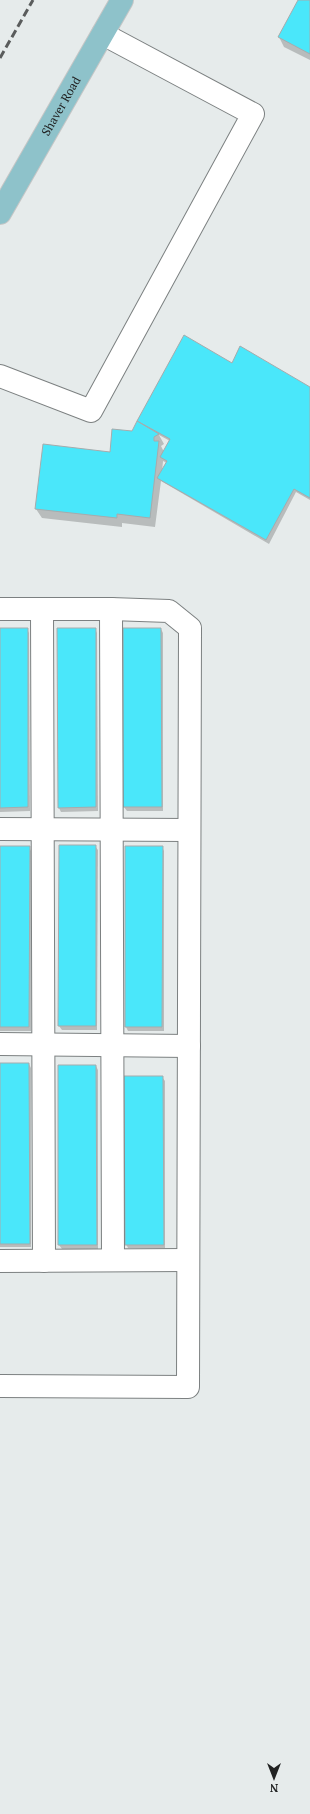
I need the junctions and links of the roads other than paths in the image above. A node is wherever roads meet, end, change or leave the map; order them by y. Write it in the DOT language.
graph roads {
  1 [pos="122,0"];
  2 [pos="103,34"];
  3 [pos="0,213"];
  4 [pos="0,376"];
  5 [pos="0,609"];
  6 [pos="42,609"];
  7 [pos="111,609"];
  8 [pos="0,829"];
  9 [pos="43,829"];
  10 [pos="112,830"];
  11 [pos="190,830"];
  12 [pos="0,1044"];
  13 [pos="44,1044"];
  14 [pos="113,1045"];
  15 [pos="189,1046"];
  16 [pos="113,1260"];
  17 [pos="188,1260"];
  18 [pos="0,1261"];
  19 [pos="44,1261"];
  20 [pos="0,1386"];
  1 -- 2 [label="main road, Shaver Road"];
  2 -- 3 [label="main road, Shaver Road"];
  2 -- 4 [label="lane"];
  5 -- 6 [label="lane"];
  6 -- 7 [label="lane"];
  6 -- 9 [label="lane"];
  7 -- 10 [label="lane"];
  7 -- 11 [label="lane"];
  8 -- 9 [label="lane"];
  9 -- 10 [label="lane"];
  9 -- 13 [label="lane"];
  10 -- 11 [label="lane"];
  10 -- 14 [label="lane"];
  11 -- 15 [label="lane"];
  12 -- 13 [label="lane"];
  13 -- 14 [label="lane"];
  13 -- 19 [label="lane"];
  14 -- 15 [label="lane"];
  14 -- 16 [label="lane"];
  15 -- 17 [label="lane"];
  16 -- 17 [label="lane"];
  16 -- 19 [label="lane"];
  17 -- 20 [label="lane"];
  18 -- 19 [label="lane"];
}
